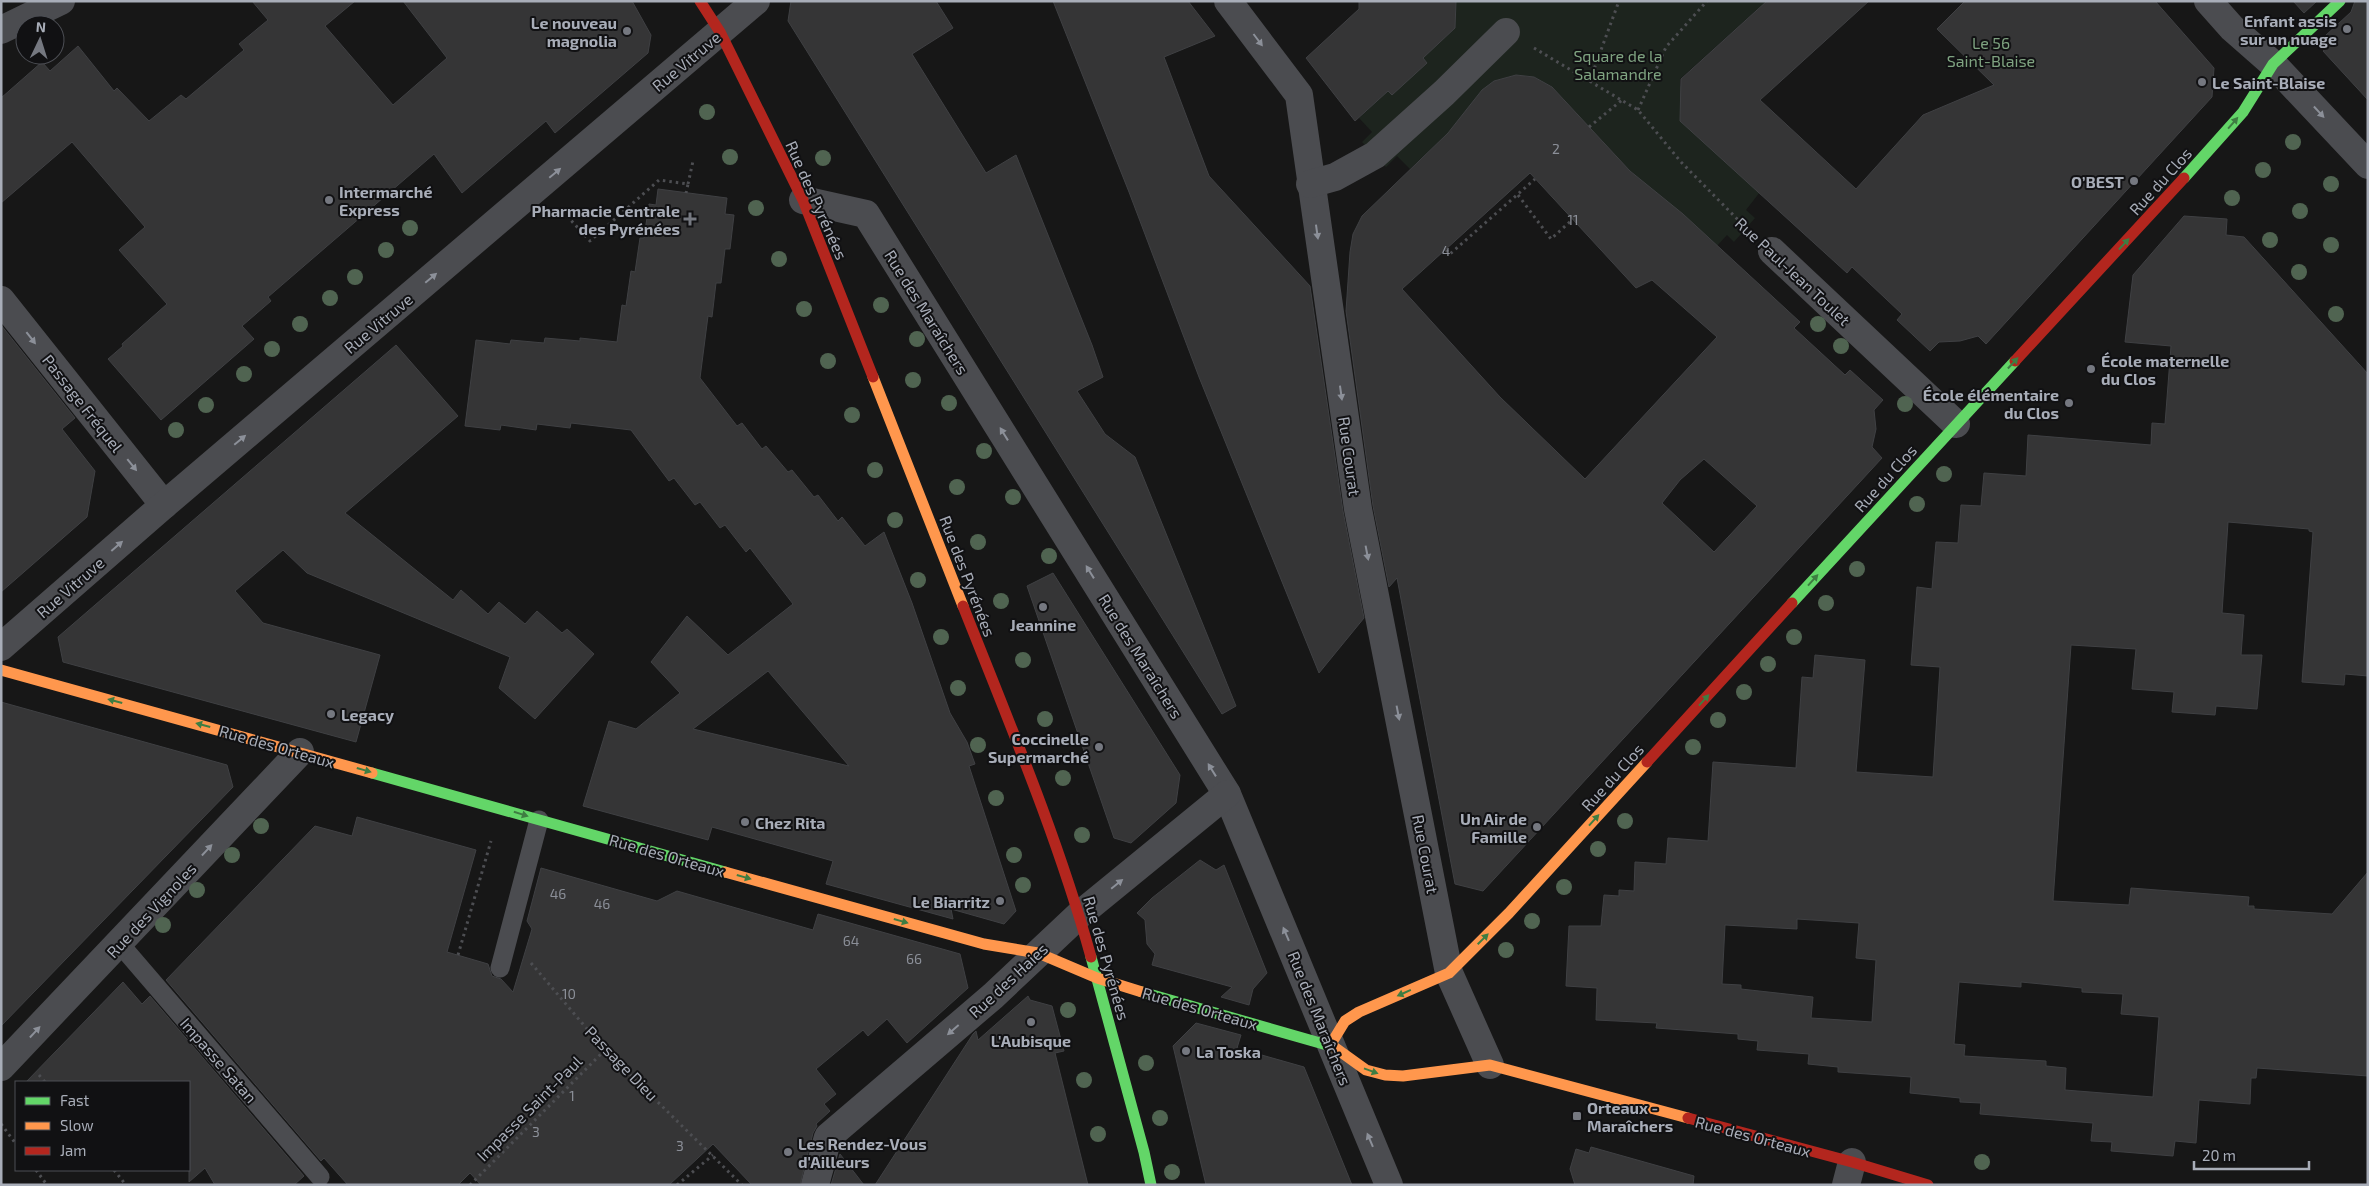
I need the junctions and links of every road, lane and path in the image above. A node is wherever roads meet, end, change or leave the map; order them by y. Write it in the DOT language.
graph roads {
  1 [pos="61,1"];
  2 [pos="700,1"];
  3 [pos="756,1"];
  4 [pos="1228,1"];
  5 [pos="1620,1"];
  6 [pos="1707,1"];
  7 [pos="2208,1"];
  8 [pos="2340,1"];
  9 [pos="1,30"];
  10 [pos="720,32"];
  11 [pos="1506,32"];
  12 [pos="2273,64"];
  13 [pos="1622,100"];
  14 [pos="1638,110"];
  15 [pos="1589,127"];
  16 [pos="693,161"];
  17 [pos="2368,164"];
  18 [pos="1535,179"];
  19 [pos="688,184"];
  20 [pos="1310,184"];
  21 [pos="686,193"];
  22 [pos="1518,194"];
  23 [pos="803,200"];
  24 [pos="567,216"];
  25 [pos="1573,220"];
  26 [pos="1446,250"];
  27 [pos="1772,251"];
  28 [pos="1,300"];
  29 [pos="1956,424"];
  30 [pos="164,505"];
  31 [pos="1,647"];
  32 [pos="1,670"];
  33 [pos="300,752"];
  34 [pos="1227,794"];
  35 [pos="499,808"];
  36 [pos="538,820"];
  37 [pos="1080,915"];
  38 [pos="509,935"];
  39 [pos="119,943"];
  40 [pos="1038,953"];
  41 [pos="458,955"];
  42 [pos="500,968"];
  43 [pos="1449,974"];
  44 [pos="1098,978"];
  45 [pos="1330,1044"];
  46 [pos="605,1050"];
  47 [pos="1490,1065"];
  48 [pos="1,1067"];
  49 [pos="1,1124"];
  50 [pos="15,1143"];
  51 [pos="713,1155"];
  52 [pos="37,1171"];
  53 [pos="115,1171"];
  54 [pos="1849,1174"];
  55 [pos="320,1177"];
  56 [pos="47,1185"];
  57 [pos="126,1185"];
  58 [pos="470,1185"];
  59 [pos="677,1185"];
  60 [pos="742,1185"];
  61 [pos="815,1185"];
  62 [pos="1151,1185"];
  63 [pos="1389,1185"];
  64 [pos="1928,1185"];
  1 -- 9 [label="street"];
  2 -- 10 [label="street, Rue des Pyrénées"];
  3 -- 10 [label="street, Rue Vitruve"];
  4 -- 20 [label="street, Rue Courat, one-way"];
  5 -- 13 [label="path"];
  6 -- 14 [label="path"];
  7 -- 12 [label="street"];
  8 -- 12 [label="street, Rue du Clos"];
  10 -- 23 [label="street, Rue des Pyrénées"];
  30 -- 10 [label="street, Rue Vitruve, one-way"];
  11 -- 20 [label="street"];
  12 -- 17 [label="street, one-way"];
  29 -- 12 [label="street, Rue du Clos, one-way"];
  13 -- 14 [label="path"];
  13 -- 15 [label="path"];
  14 -- 27 [label="path, Rue Paul-Jean Toulet"];
  16 -- 19 [label="path"];
  18 -- 22 [label="path"];
  19 -- 21 [label="path"];
  19 -- 24 [label="path"];
  20 -- 43 [label="street, Rue Courat, one-way"];
  22 -- 25 [label="path"];
  22 -- 26 [label="path"];
  34 -- 23 [label="street, Rue des Maraîchers, one-way"];
  23 -- 37 [label="street, Rue des Pyrénées"];
  27 -- 29 [label="street, Rue Paul-Jean Toulet"];
  28 -- 30 [label="street, Passage Fréquel, one-way"];
  43 -- 29 [label="street, Rue du Clos, one-way"];
  31 -- 30 [label="street, Rue Vitruve, one-way"];
  33 -- 32 [label="street, Rue des Orteaux, one-way"];
  33 -- 35 [label="street, Rue des Orteaux, one-way"];
  39 -- 33 [label="street, Rue des Vignoles, one-way"];
  37 -- 34 [label="street, Rue des Haies, one-way"];
  45 -- 34 [label="street, Rue des Maraîchers, one-way"];
  35 -- 36 [label="street, Rue des Orteaux, one-way"];
  35 -- 41 [label="path"];
  36 -- 38 [label="lane"];
  36 -- 40 [label="street, Rue des Orteaux, one-way"];
  37 -- 40 [label="street, Rue des Haies"];
  37 -- 44 [label="street, Rue des Pyrénées"];
  38 -- 42 [label="lane"];
  38 -- 46 [label="path, Passage Dieu"];
  48 -- 39 [label="street, Rue des Vignoles, one-way"];
  39 -- 55 [label="lane, Impasse Satan"];
  40 -- 44 [label="street, Rue des Orteaux"];
  40 -- 61 [label="street, Rue des Haies, one-way"];
  43 -- 45 [label="street, one-way"];
  43 -- 47 [label="street"];
  44 -- 45 [label="street, Rue des Orteaux"];
  44 -- 62 [label="street, Rue des Pyrénées"];
  45 -- 47 [label="street, Rue des Orteaux, one-way"];
  63 -- 45 [label="street, Rue des Maraîchers, one-way"];
  46 -- 51 [label="path, Passage Dieu"];
  46 -- 58 [label="path, Impasse Saint-Paul"];
  47 -- 54 [label="street, Rue des Orteaux"];
  49 -- 50 [label="path"];
  51 -- 59 [label="path"];
  51 -- 60 [label="path, Passage Dieu"];
  52 -- 56 [label="path"];
  53 -- 57 [label="path"];
  54 -- 64 [label="street, Rue des Orteaux"];
}
